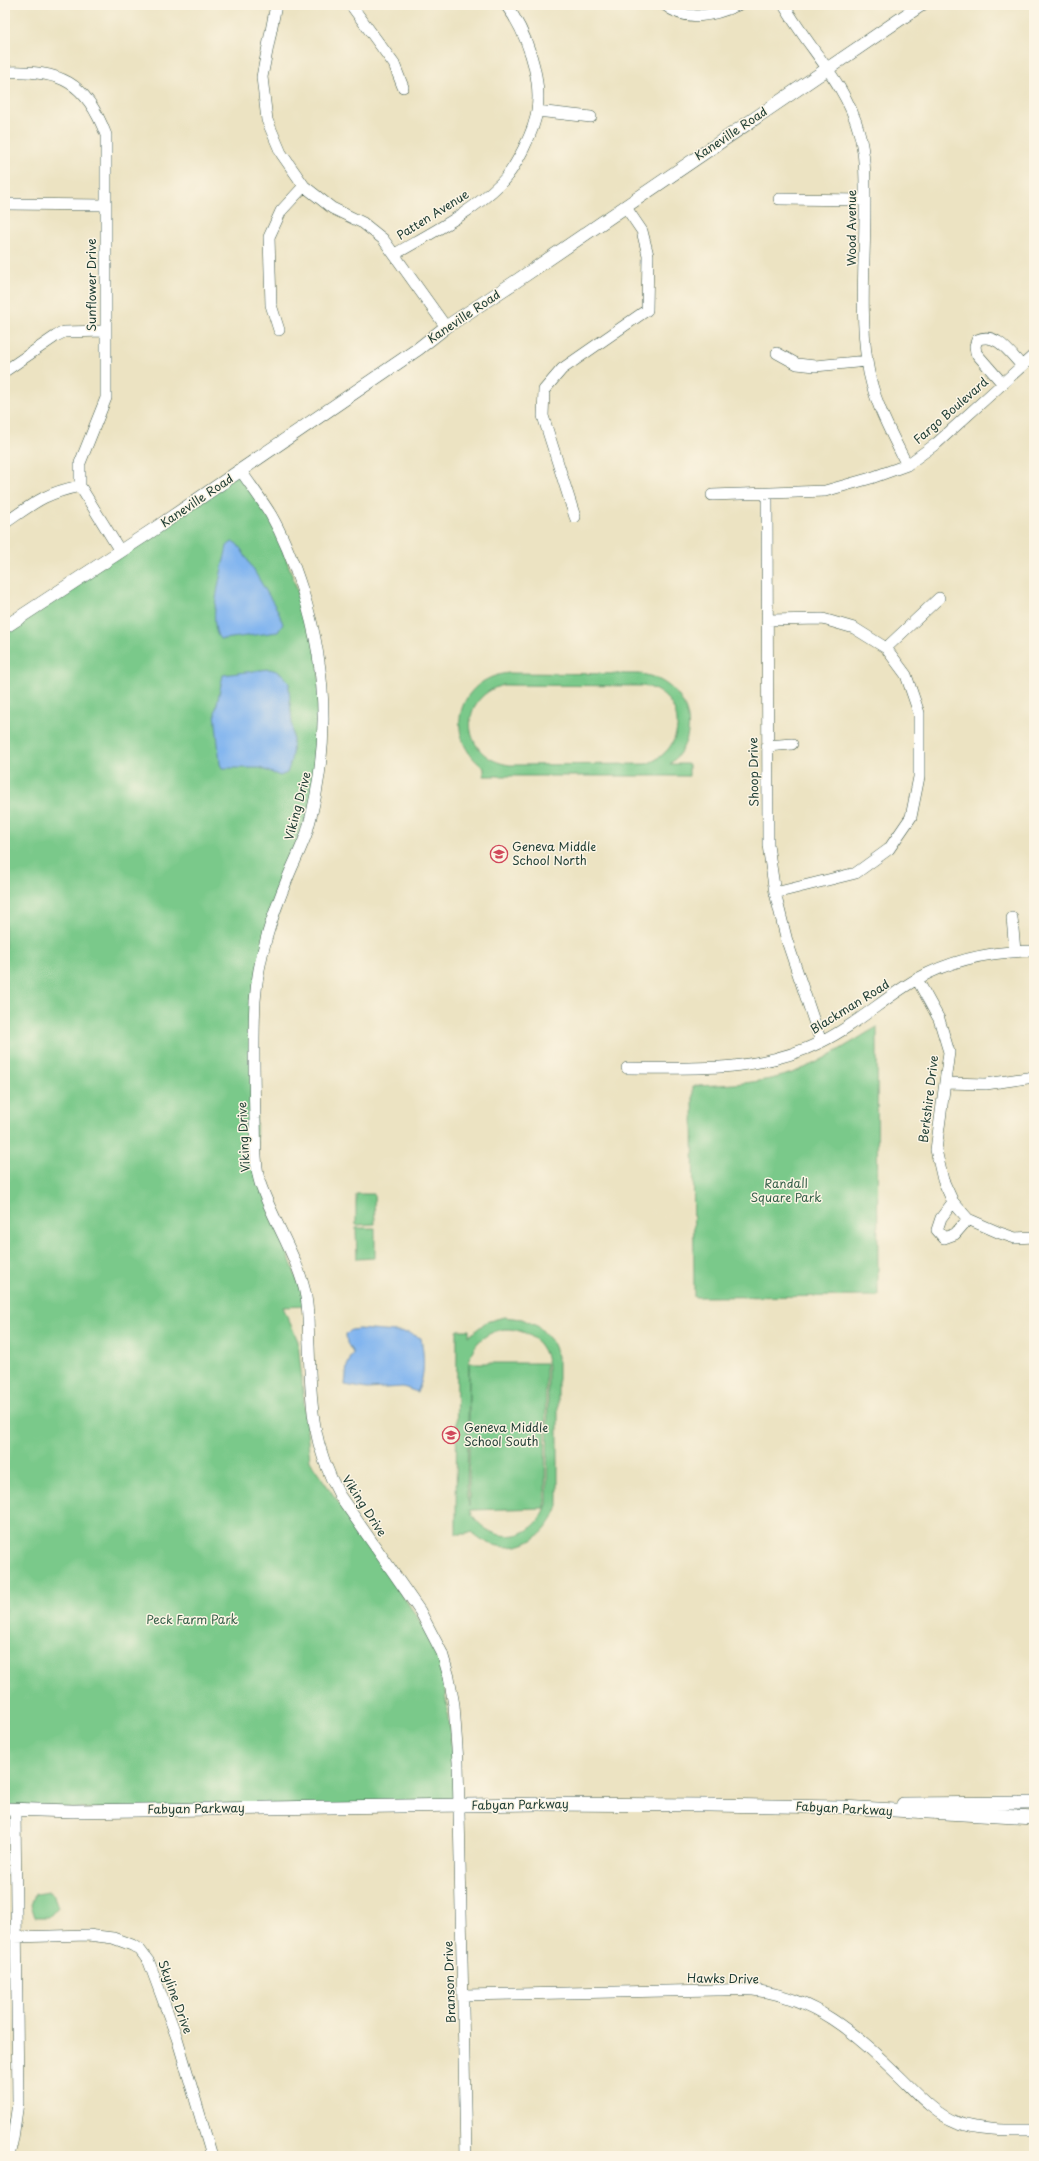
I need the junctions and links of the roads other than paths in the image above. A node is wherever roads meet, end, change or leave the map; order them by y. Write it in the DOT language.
graph roads {
  1 [pos="276,5"];
  2 [pos="351,5"];
  3 [pos="506,5"];
  4 [pos="665,5"];
  5 [pos="738,5"];
  6 [pos="784,5"];
  7 [pos="921,5"];
  8 [pos="829,69"];
  9 [pos="5,72"];
  10 [pos="403,87"];
  11 [pos="538,111"];
  12 [pos="591,117"];
  13 [pos="304,186"];
  14 [pos="779,199"];
  15 [pos="865,200"];
  16 [pos="5,204"];
  17 [pos="105,205"];
  18 [pos="625,206"];
  19 [pos="395,254"];
  20 [pos="446,327"];
  21 [pos="279,330"];
  22 [pos="104,331"];
  23 [pos="777,353"];
  24 [pos="1034,355"];
  25 [pos="867,361"];
  26 [pos="1022,366"];
  27 [pos="5,371"];
  28 [pos="1003,384"];
  29 [pos="907,465"];
  30 [pos="241,471"];
  31 [pos="80,486"];
  32 [pos="767,494"];
  33 [pos="712,495"];
  34 [pos="575,517"];
  35 [pos="5,523"];
  36 [pos="120,551"];
  37 [pos="939,598"];
  38 [pos="767,620"];
  39 [pos="5,628"];
  40 [pos="886,648"];
  41 [pos="792,744"];
  42 [pos="767,746"];
  43 [pos="775,893"];
  44 [pos="1012,918"];
  45 [pos="1015,951"];
  46 [pos="1034,951"];
  47 [pos="917,979"];
  48 [pos="821,1042"];
  49 [pos="627,1068"];
  50 [pos="1034,1077"];
  51 [pos="946,1083"];
  52 [pos="954,1202"];
  53 [pos="968,1219"];
  54 [pos="1034,1237"];
  55 [pos="1034,1803"];
  56 [pos="459,1807"];
  57 [pos="842,1807"];
  58 [pos="10,1809"];
  59 [pos="1034,1818"];
  60 [pos="14,1937"];
  61 [pos="463,1995"];
  62 [pos="1034,2130"];
  63 [pos="9,2156"];
  64 [pos="212,2156"];
  65 [pos="466,2156"];
  1 -- 13 [label="street"];
  2 -- 10 [label="street"];
  3 -- 11 [label="street, Patten Avenue"];
  4 -- 5 [label="street"];
  6 -- 8 [label="street, Wood Avenue"];
  7 -- 8 [label="main road, Kaneville Road"];
  8 -- 15 [label="street, Wood Avenue"];
  8 -- 18 [label="main road, Kaneville Road"];
  9 -- 17 [label="street, Sunflower Drive"];
  11 -- 12 [label="street"];
  11 -- 19 [label="street, Patten Avenue"];
  13 -- 19 [label="street"];
  13 -- 21 [label="street"];
  14 -- 15 [label="street"];
  15 -- 25 [label="street, Wood Avenue"];
  16 -- 17 [label="street"];
  17 -- 22 [label="street, Sunflower Drive"];
  18 -- 20 [label="main road, Kaneville Road"];
  18 -- 34 [label="street"];
  19 -- 20 [label="street"];
  20 -- 30 [label="main road, Kaneville Road"];
  22 -- 27 [label="street"];
  22 -- 31 [label="street, Sunflower Drive"];
  23 -- 25 [label="street"];
  24 -- 26 [label="street, Fargo Boulevard"];
  25 -- 29 [label="street, Wood Avenue"];
  26 -- 28 [label="street, Fargo Boulevard"];
  26 -- 28 [label="street"];
  28 -- 29 [label="street, Fargo Boulevard"];
  29 -- 32 [label="street, Fargo Boulevard"];
  30 -- 36 [label="main road, Kaneville Road"];
  30 -- 56 [label="street, Viking Drive"];
  31 -- 35 [label="street"];
  31 -- 36 [label="street"];
  32 -- 33 [label="street, Fargo Boulevard"];
  32 -- 38 [label="street, Shoop Drive"];
  36 -- 39 [label="main road, Kaneville Road"];
  37 -- 40 [label="street"];
  38 -- 40 [label="street"];
  38 -- 42 [label="street, Shoop Drive"];
  40 -- 43 [label="street"];
  41 -- 42 [label="street"];
  42 -- 43 [label="street, Shoop Drive"];
  43 -- 48 [label="street, Shoop Drive"];
  44 -- 45 [label="street"];
  45 -- 46 [label="street, Blackman Road"];
  45 -- 47 [label="street, Blackman Road"];
  47 -- 48 [label="street, Blackman Road"];
  47 -- 51 [label="street, Berkshire Drive"];
  48 -- 49 [label="street, Blackman Road"];
  50 -- 51 [label="street"];
  51 -- 52 [label="street, Berkshire Drive"];
  52 -- 53 [label="street, Berkshire Drive"];
  52 -- 53 [label="street"];
  53 -- 54 [label="street, Berkshire Drive"];
  55 -- 57 [label="main road"];
  56 -- 57 [label="main road, Fabyan Parkway"];
  56 -- 58 [label="main road, Fabyan Parkway"];
  56 -- 61 [label="street, Branson Drive"];
  57 -- 59 [label="main road, Fabyan Parkway"];
  58 -- 60 [label="street"];
  60 -- 63 [label="street"];
  60 -- 64 [label="street, Skyline Drive"];
  61 -- 62 [label="street, Hawks Drive"];
  61 -- 65 [label="street, Branson Drive"];
}
